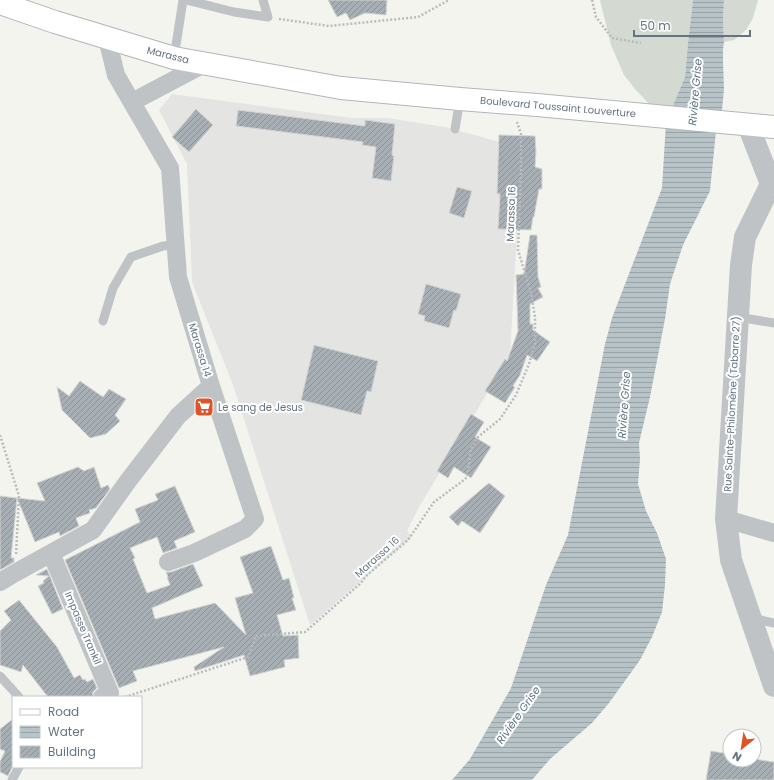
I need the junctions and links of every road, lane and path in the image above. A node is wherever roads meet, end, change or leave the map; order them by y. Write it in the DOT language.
graph roads {
  1 [pos="184,0"];
  2 [pos="263,0"];
  3 [pos="449,0"];
  4 [pos="592,0"];
  5 [pos="0,3"];
  6 [pos="268,18"];
  7 [pos="107,38"];
  8 [pos="641,43"];
  9 [pos="174,58"];
  10 [pos="204,64"];
  11 [pos="341,88"];
  12 [pos="460,99"];
  13 [pos="132,102"];
  14 [pos="511,103"];
  15 [pos="745,125"];
  16 [pos="774,127"];
  17 [pos="455,129"];
  18 [pos="772,182"];
  19 [pos="175,245"];
  20 [pos="737,317"];
  21 [pos="103,321"];
  22 [pos="774,324"];
  23 [pos="211,386"];
  24 [pos="0,435"];
  25 [pos="726,519"];
  26 [pos="774,533"];
  27 [pos="52,554"];
  28 [pos="168,562"];
  29 [pos="7,578"];
  30 [pos="750,618"];
  31 [pos="774,623"];
  32 [pos="0,676"];
  33 [pos="774,686"];
  34 [pos="18,696"];
  35 [pos="104,696"];
  36 [pos="128,696"];
  37 [pos="18,768"];
  38 [pos="12,780"];
  1 -- 6 [label="lane"];
  1 -- 9 [label="lane"];
  2 -- 6 [label="lane"];
  3 -- 6 [label="path"];
  4 -- 8 [label="path"];
  5 -- 7 [label="main road, Marassa"];
  7 -- 9 [label="main road, Marassa"];
  7 -- 13 [label="street, Marassa 14"];
  9 -- 10 [label="main road, Marassa"];
  10 -- 11 [label="main road, Marassa"];
  10 -- 13 [label="street"];
  11 -- 12 [label="main road, Boulevard Toussaint Louverture"];
  12 -- 14 [label="main road, Boulevard Toussaint Louverture"];
  12 -- 17 [label="lane"];
  13 -- 19 [label="street, Marassa 14"];
  14 -- 15 [label="main road, Boulevard Toussaint Louverture"];
  14 -- 36 [label="path, Marassa 16"];
  15 -- 16 [label="main road, Boulevard Toussaint Louverture"];
  15 -- 18 [label="street, Rue Sainte-Philomène (Tabarre 27)"];
  18 -- 20 [label="street, Rue Sainte-Philomène (Tabarre 27)"];
  19 -- 21 [label="lane"];
  19 -- 23 [label="street, Marassa 14"];
  20 -- 22 [label="lane"];
  20 -- 25 [label="street, Rue Sainte-Philomène (Tabarre 27)"];
  23 -- 27 [label="street, Marassa 14"];
  23 -- 28 [label="street"];
  24 -- 29 [label="path"];
  25 -- 26 [label="street"];
  25 -- 30 [label="street, Rue Sainte-Philomène (Tabarre 27)"];
  27 -- 29 [label="street, Marassa 14"];
  27 -- 35 [label="street, Impasse Trankil"];
  30 -- 31 [label="lane"];
  30 -- 33 [label="street, Rue Sainte-Philomène (Tabarre 27)"];
  32 -- 34 [label="lane"];
  37 -- 38 [label="lane"];
}
